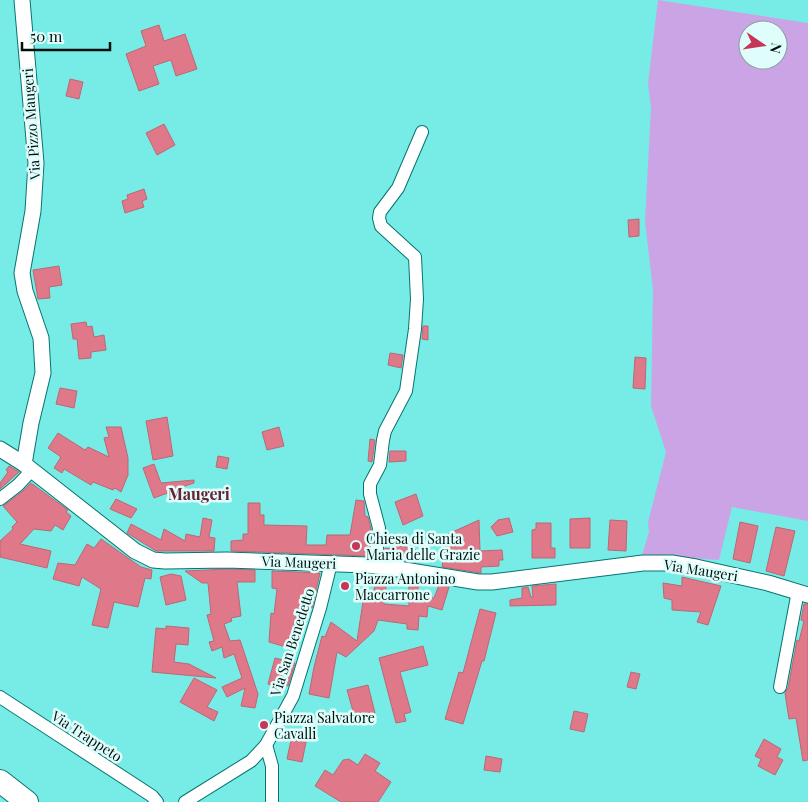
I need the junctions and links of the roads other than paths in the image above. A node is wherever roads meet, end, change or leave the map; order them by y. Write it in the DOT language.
graph roads {
  1 [pos="22,0"];
  2 [pos="422,132"];
  3 [pos="31,423"];
  4 [pos="1,449"];
  5 [pos="28,467"];
  6 [pos="0,499"];
  7 [pos="331,563"];
  8 [pos="375,566"];
  9 [pos="803,593"];
  10 [pos="780,687"];
  11 [pos="0,696"];
  12 [pos="266,744"];
  13 [pos="0,781"];
  14 [pos="27,802"];
  15 [pos="156,802"];
  16 [pos="185,802"];
  17 [pos="272,802"];
  1 -- 3 [label="street, Via Pizzo Maugeri"];
  2 -- 8 [label="street"];
  3 -- 4 [label="street"];
  3 -- 5 [label="street, Via Pizzo Maugeri"];
  4 -- 5 [label="street, Via Maugeri"];
  5 -- 6 [label="street"];
  5 -- 7 [label="street, Via Maugeri"];
  7 -- 8 [label="street, Via Maugeri"];
  7 -- 12 [label="street, Via San Benedetto"];
  8 -- 9 [label="street, Via Maugeri"];
  9 -- 10 [label="street"];
  11 -- 15 [label="street, Via Trappeto"];
  12 -- 16 [label="street, Via San Benedetto"];
  12 -- 17 [label="street"];
  13 -- 14 [label="highway"];
}
